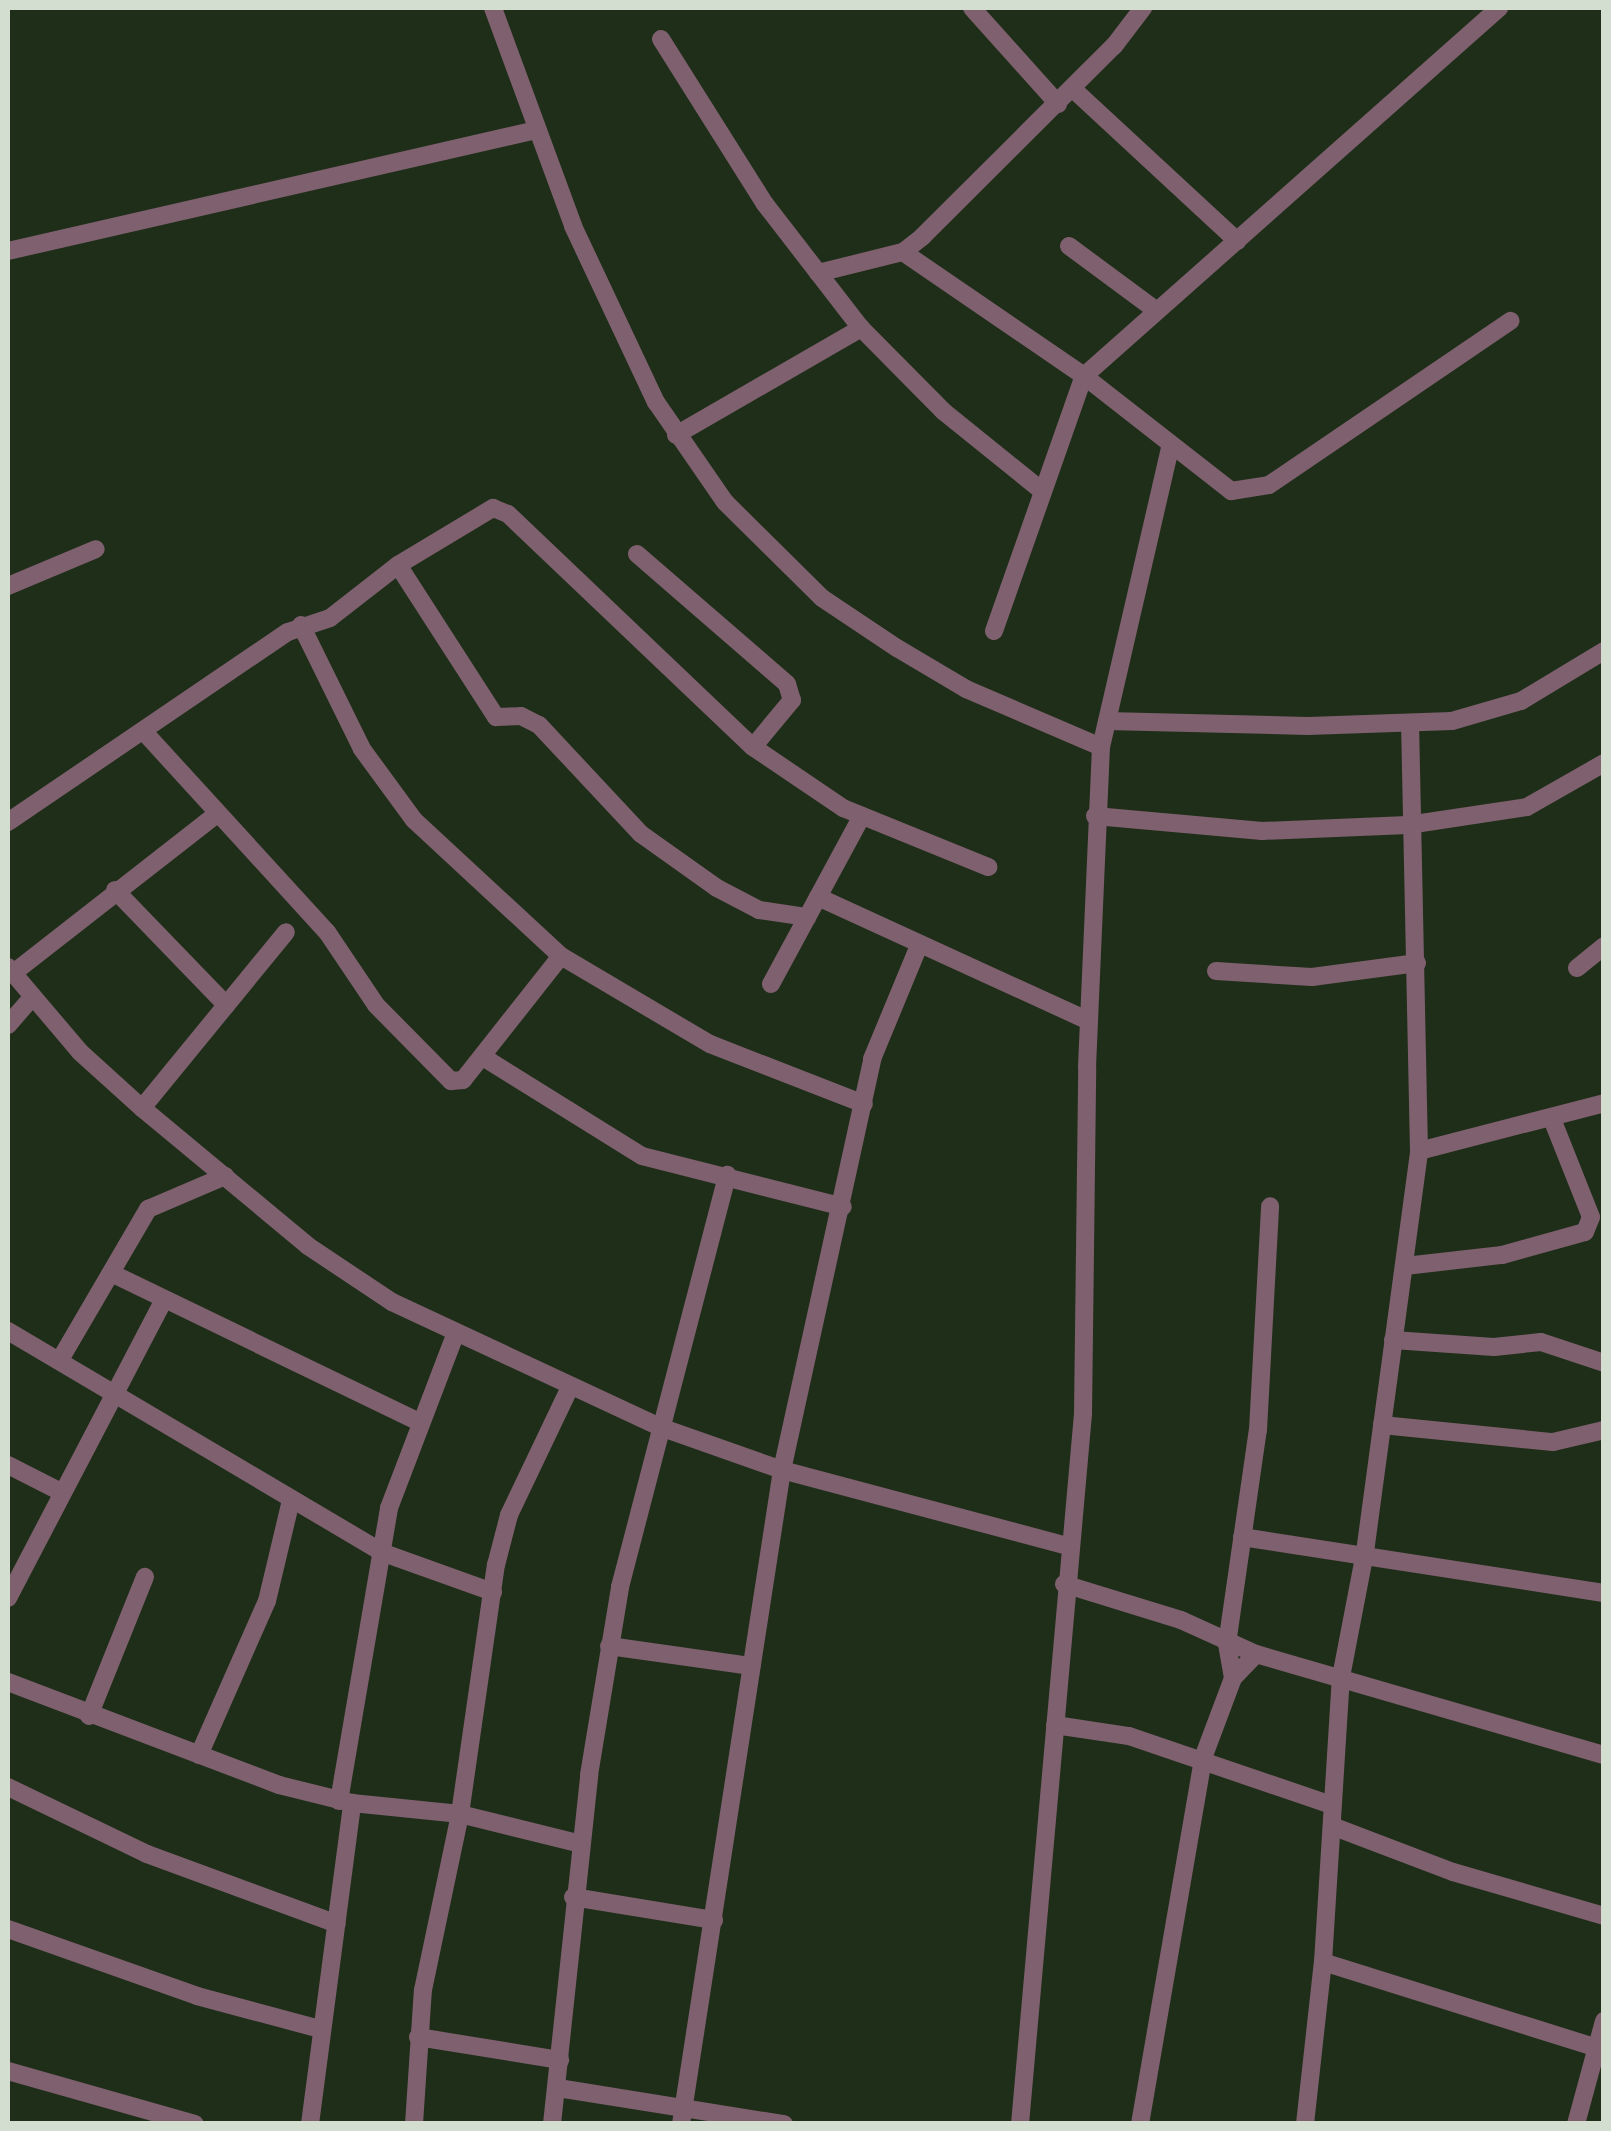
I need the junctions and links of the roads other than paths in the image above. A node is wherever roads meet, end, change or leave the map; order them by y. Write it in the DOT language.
graph roads {
  1 [pos="493,8"];
  2 [pos="972,8"];
  3 [pos="1143,8"];
  4 [pos="1500,8"];
  5 [pos="661,39"];
  6 [pos="1073,89"];
  7 [pos="1058,104"];
  8 [pos="536,130"];
  9 [pos="1238,241"];
  10 [pos="1068,246"];
  11 [pos="8,251"];
  12 [pos="903,252"];
  13 [pos="818,274"];
  14 [pos="1154,310"];
  15 [pos="1510,321"];
  16 [pos="861,328"];
  17 [pos="1084,376"];
  18 [pos="676,435"];
  19 [pos="1170,449"];
  20 [pos="1042,490"];
  21 [pos="96,549"];
  22 [pos="637,554"];
  23 [pos="398,565"];
  24 [pos="8,586"];
  25 [pos="301,625"];
  26 [pos="994,631"];
  27 [pos="1604,651"];
  28 [pos="1107,721"];
  29 [pos="1410,723"];
  30 [pos="146,734"];
  31 [pos="753,747"];
  32 [pos="1101,747"];
  33 [pos="1604,763"];
  34 [pos="218,813"];
  35 [pos="862,816"];
  36 [pos="1095,816"];
  37 [pos="8,822"];
  38 [pos="1408,824"];
  39 [pos="988,867"];
  40 [pos="115,890"];
  41 [pos="818,898"];
  42 [pos="807,917"];
  43 [pos="286,932"];
  44 [pos="1604,946"];
  45 [pos="918,948"];
  46 [pos="561,956"];
  47 [pos="1417,964"];
  48 [pos="1577,968"];
  49 [pos="10,970"];
  50 [pos="1216,971"];
  51 [pos="771,984"];
  52 [pos="31,999"];
  53 [pos="226,1005"];
  54 [pos="1088,1021"];
  55 [pos="8,1025"];
  56 [pos="483,1057"];
  57 [pos="1604,1103"];
  58 [pos="864,1104"];
  59 [pos="142,1108"];
  60 [pos="1552,1119"];
  61 [pos="1419,1151"];
  62 [pos="727,1175"];
  63 [pos="225,1176"];
  64 [pos="1270,1206"];
  65 [pos="843,1208"];
  66 [pos="1406,1266"];
  67 [pos="111,1273"];
  68 [pos="164,1302"];
  69 [pos="8,1331"];
  70 [pos="456,1333"];
  71 [pos="1393,1340"];
  72 [pos="61,1358"];
  73 [pos="1604,1362"];
  74 [pos="570,1388"];
  75 [pos="114,1389"];
  76 [pos="419,1422"];
  77 [pos="1382,1425"];
  78 [pos="660,1427"];
  79 [pos="1604,1430"];
  80 [pos="8,1465"];
  81 [pos="782,1470"];
  82 [pos="61,1492"];
  83 [pos="290,1500"];
  84 [pos="1242,1537"];
  85 [pos="1068,1546"];
  86 [pos="381,1552"];
  87 [pos="1366,1552"];
  88 [pos="145,1577"];
  89 [pos="1064,1584"];
  90 [pos="493,1592"];
  91 [pos="1604,1593"];
  92 [pos="8,1598"];
  93 [pos="1226,1644"];
  94 [pos="610,1646"];
  95 [pos="1256,1654"];
  96 [pos="752,1666"];
  97 [pos="1341,1677"];
  98 [pos="1232,1678"];
  99 [pos="8,1682"];
  100 [pos="89,1716"];
  101 [pos="1055,1726"];
  102 [pos="200,1755"];
  103 [pos="1604,1756"];
  104 [pos="1203,1758"];
  105 [pos="8,1787"];
  106 [pos="346,1802"];
  107 [pos="1332,1805"];
  108 [pos="460,1814"];
  109 [pos="1332,1826"];
  110 [pos="582,1844"];
  111 [pos="574,1897"];
  112 [pos="1604,1916"];
  113 [pos="714,1920"];
  114 [pos="338,1924"];
  115 [pos="8,1928"];
  116 [pos="1323,1962"];
  117 [pos="1604,2021"];
  118 [pos="320,2028"];
  119 [pos="418,2037"];
  120 [pos="1599,2049"];
  121 [pos="560,2060"];
  122 [pos="8,2072"];
  123 [pos="558,2088"];
  124 [pos="683,2116"];
  125 [pos="195,2124"];
  126 [pos="310,2124"];
  127 [pos="414,2124"];
  128 [pos="552,2124"];
  129 [pos="784,2124"];
  130 [pos="1020,2124"];
  131 [pos="1140,2124"];
  132 [pos="1305,2124"];
  133 [pos="1576,2124"];
  1 -- 8 [label="street"];
  2 -- 7 [label="street"];
  3 -- 6 [label="street"];
  4 -- 9 [label="street"];
  5 -- 13 [label="street"];
  6 -- 7 [label="street"];
  6 -- 9 [label="street"];
  7 -- 12 [label="street"];
  8 -- 11 [label="street"];
  8 -- 18 [label="street"];
  9 -- 14 [label="street"];
  10 -- 14 [label="street"];
  12 -- 13 [label="street"];
  12 -- 17 [label="street"];
  13 -- 16 [label="street"];
  14 -- 17 [label="street"];
  15 -- 19 [label="street"];
  16 -- 18 [label="street"];
  16 -- 20 [label="street"];
  17 -- 19 [label="street"];
  17 -- 20 [label="street"];
  18 -- 32 [label="street"];
  19 -- 28 [label="street"];
  20 -- 26 [label="street"];
  21 -- 24 [label="street"];
  22 -- 31 [label="street"];
  23 -- 25 [label="street"];
  23 -- 31 [label="street"];
  23 -- 42 [label="street"];
  25 -- 30 [label="street"];
  25 -- 46 [label="street"];
  27 -- 29 [label="street"];
  28 -- 29 [label="street"];
  28 -- 32 [label="street"];
  29 -- 38 [label="street"];
  30 -- 34 [label="street"];
  30 -- 37 [label="street"];
  31 -- 35 [label="street"];
  32 -- 36 [label="street"];
  33 -- 38 [label="street"];
  34 -- 40 [label="street"];
  34 -- 56 [label="street"];
  35 -- 39 [label="street"];
  35 -- 41 [label="street"];
  36 -- 38 [label="street"];
  36 -- 54 [label="street"];
  38 -- 47 [label="street"];
  40 -- 49 [label="street"];
  40 -- 53 [label="street"];
  41 -- 42 [label="street"];
  41 -- 45 [label="street"];
  42 -- 51 [label="street"];
  43 -- 53 [label="street"];
  44 -- 48 [label="street"];
  45 -- 54 [label="street"];
  45 -- 58 [label="street"];
  46 -- 56 [label="street"];
  46 -- 58 [label="street"];
  47 -- 50 [label="street"];
  47 -- 61 [label="street"];
  49 -- 52 [label="street"];
  52 -- 55 [label="street"];
  52 -- 59 [label="street"];
  53 -- 59 [label="street"];
  54 -- 85 [label="street"];
  56 -- 62 [label="street"];
  57 -- 60 [label="street"];
  58 -- 65 [label="street"];
  59 -- 63 [label="street"];
  60 -- 61 [label="street"];
  60 -- 66 [label="street"];
  61 -- 66 [label="street"];
  62 -- 65 [label="street"];
  62 -- 78 [label="street"];
  63 -- 67 [label="street"];
  63 -- 70 [label="street"];
  64 -- 84 [label="street"];
  65 -- 81 [label="street"];
  66 -- 71 [label="street"];
  67 -- 68 [label="street"];
  67 -- 72 [label="street"];
  68 -- 75 [label="street"];
  68 -- 76 [label="street"];
  69 -- 72 [label="street"];
  70 -- 74 [label="street"];
  70 -- 76 [label="street"];
  71 -- 73 [label="street"];
  71 -- 77 [label="street"];
  72 -- 75 [label="street"];
  74 -- 78 [label="street"];
  74 -- 90 [label="street"];
  75 -- 82 [label="street"];
  75 -- 83 [label="street"];
  76 -- 86 [label="street"];
  77 -- 79 [label="street"];
  77 -- 87 [label="street"];
  78 -- 81 [label="street"];
  78 -- 94 [label="street"];
  80 -- 82 [label="street"];
  81 -- 85 [label="street"];
  81 -- 96 [label="street"];
  82 -- 92 [label="street"];
  83 -- 86 [label="street"];
  83 -- 102 [label="street"];
  84 -- 87 [label="street"];
  84 -- 93 [label="street"];
  85 -- 89 [label="street"];
  86 -- 90 [label="street"];
  86 -- 106 [label="street"];
  87 -- 91 [label="street"];
  87 -- 97 [label="street"];
  88 -- 100 [label="street"];
  89 -- 93 [label="street"];
  89 -- 101 [label="street"];
  90 -- 108 [label="street"];
  93 -- 95 [label="street"];
  93 -- 98 [label="street"];
  94 -- 96 [label="street"];
  94 -- 110 [label="street"];
  95 -- 97 [label="street"];
  95 -- 98 [label="street"];
  96 -- 113 [label="street"];
  97 -- 103 [label="street"];
  97 -- 107 [label="street"];
  98 -- 104 [label="street"];
  99 -- 100 [label="street"];
  100 -- 102 [label="street"];
  101 -- 104 [label="street"];
  101 -- 130 [label="street"];
  102 -- 106 [label="street"];
  104 -- 107 [label="street"];
  104 -- 131 [label="street"];
  105 -- 114 [label="street"];
  106 -- 108 [label="street"];
  106 -- 114 [label="street"];
  107 -- 109 [label="street"];
  108 -- 110 [label="street"];
  108 -- 119 [label="street"];
  109 -- 112 [label="street"];
  109 -- 116 [label="street"];
  110 -- 111 [label="street"];
  111 -- 113 [label="street"];
  111 -- 121 [label="street"];
  113 -- 124 [label="street"];
  114 -- 118 [label="street"];
  115 -- 118 [label="street"];
  116 -- 120 [label="street"];
  116 -- 132 [label="street"];
  117 -- 120 [label="street"];
  118 -- 126 [label="street"];
  119 -- 121 [label="street"];
  119 -- 127 [label="street"];
  120 -- 133 [label="street"];
  121 -- 123 [label="street"];
  122 -- 125 [label="street"];
  123 -- 124 [label="street"];
  123 -- 128 [label="street"];
  124 -- 129 [label="street"];
}
